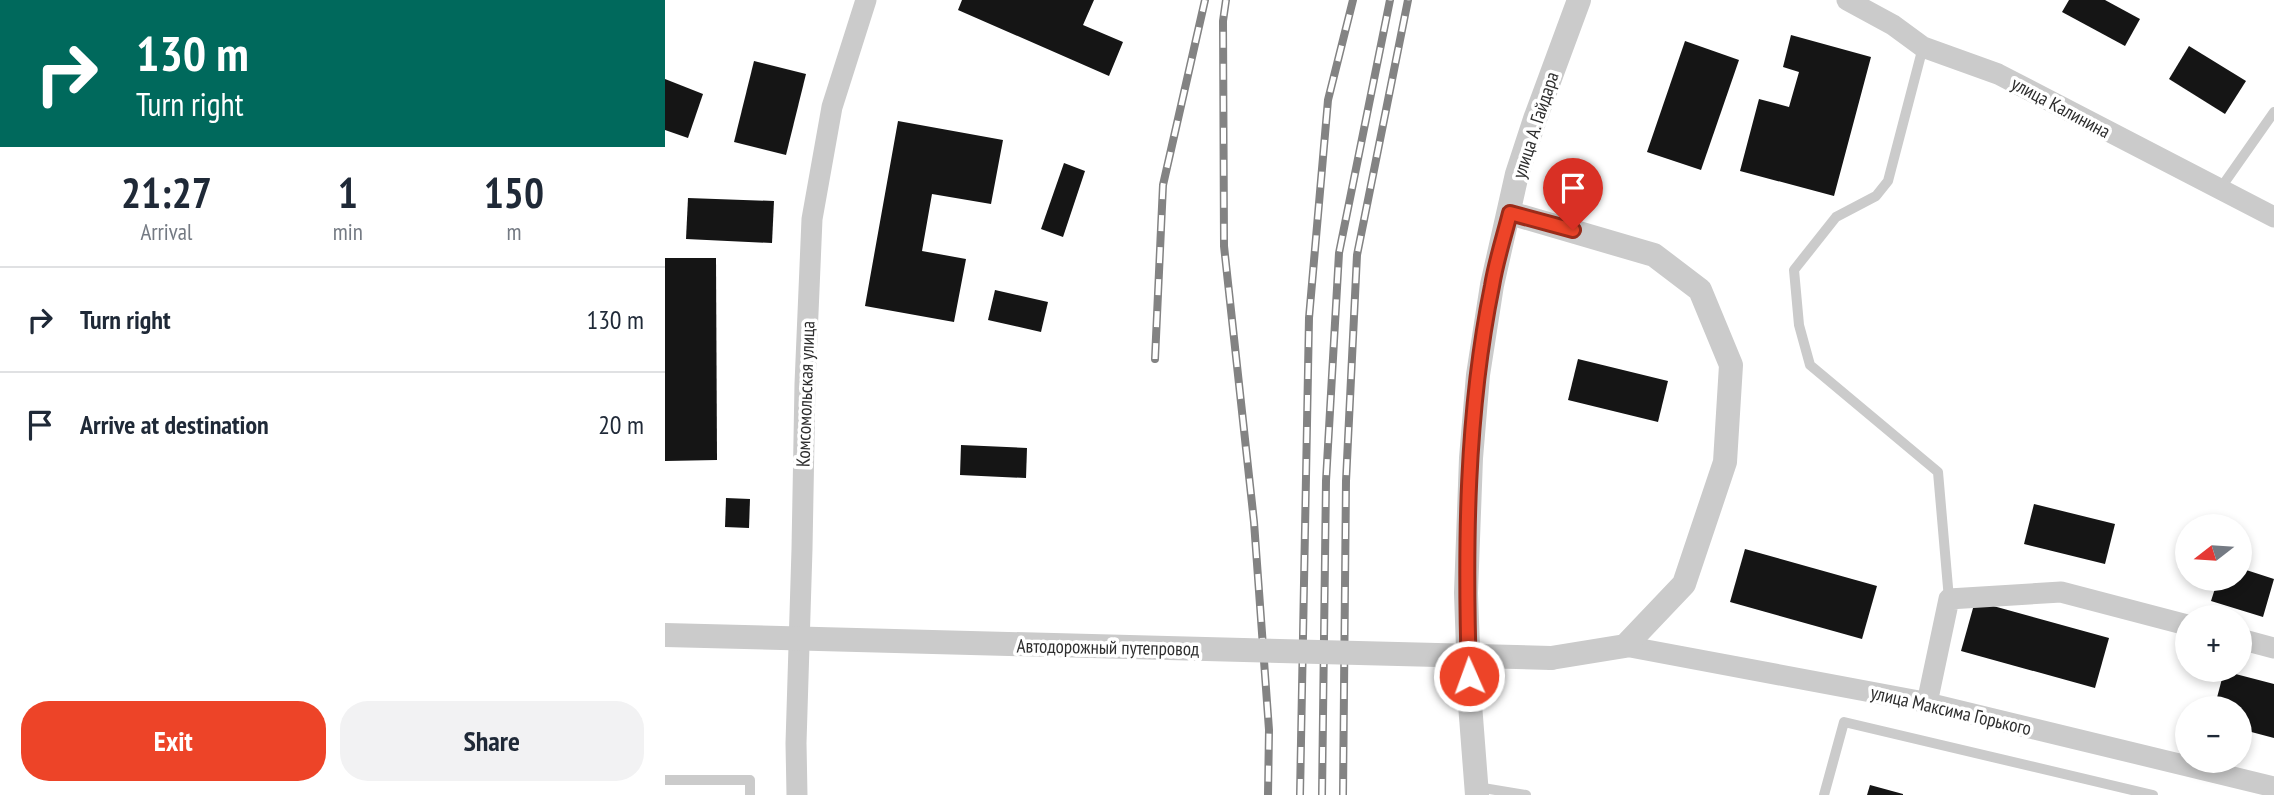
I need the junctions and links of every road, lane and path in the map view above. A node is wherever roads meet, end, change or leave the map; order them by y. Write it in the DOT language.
graph roads {
  1 [pos="866,0"];
  2 [pos="1579,0"];
  3 [pos="1847,0"];
  4 [pos="1923,47"];
  5 [pos="2274,112"];
  6 [pos="2220,189"];
  7 [pos="1510,213"];
  8 [pos="2274,217"];
  9 [pos="1949,600"];
  10 [pos="2175,622"];
  11 [pos="665,635"];
  12 [pos="2252,642"];
  13 [pos="1625,646"];
  14 [pos="2274,648"];
  15 [pos="1927,703"];
  16 [pos="665,780"];
  17 [pos="2268,789"];
  18 [pos="1476,791"];
  19 [pos="750,795"];
  20 [pos="797,795"];
  21 [pos="1526,795"];
  22 [pos="1823,795"];
  23 [pos="2153,795"];
  1 -- 20 [label="street, Комсомольская улица"];
  2 -- 7 [label="street, улица А. Гайдара"];
  3 -- 4 [label="street, улица Калинина"];
  4 -- 6 [label="street, улица Калинина"];
  4 -- 9 [label="lane"];
  5 -- 6 [label="lane"];
  6 -- 8 [label="street, улица Калинина"];
  7 -- 13 [label="street"];
  7 -- 18 [label="street, улица А. Гайдара"];
  9 -- 10 [label="street"];
  9 -- 15 [label="street"];
  11 -- 13 [label="street, Автодорожный путепровод, bridge"];
  12 -- 14 [label="street"];
  13 -- 15 [label="street, улица Максима Горького"];
  15 -- 17 [label="street, улица Максима Горького"];
  16 -- 19 [label="lane"];
  18 -- 21 [label="lane"];
  22 -- 23 [label="lane"];
}
